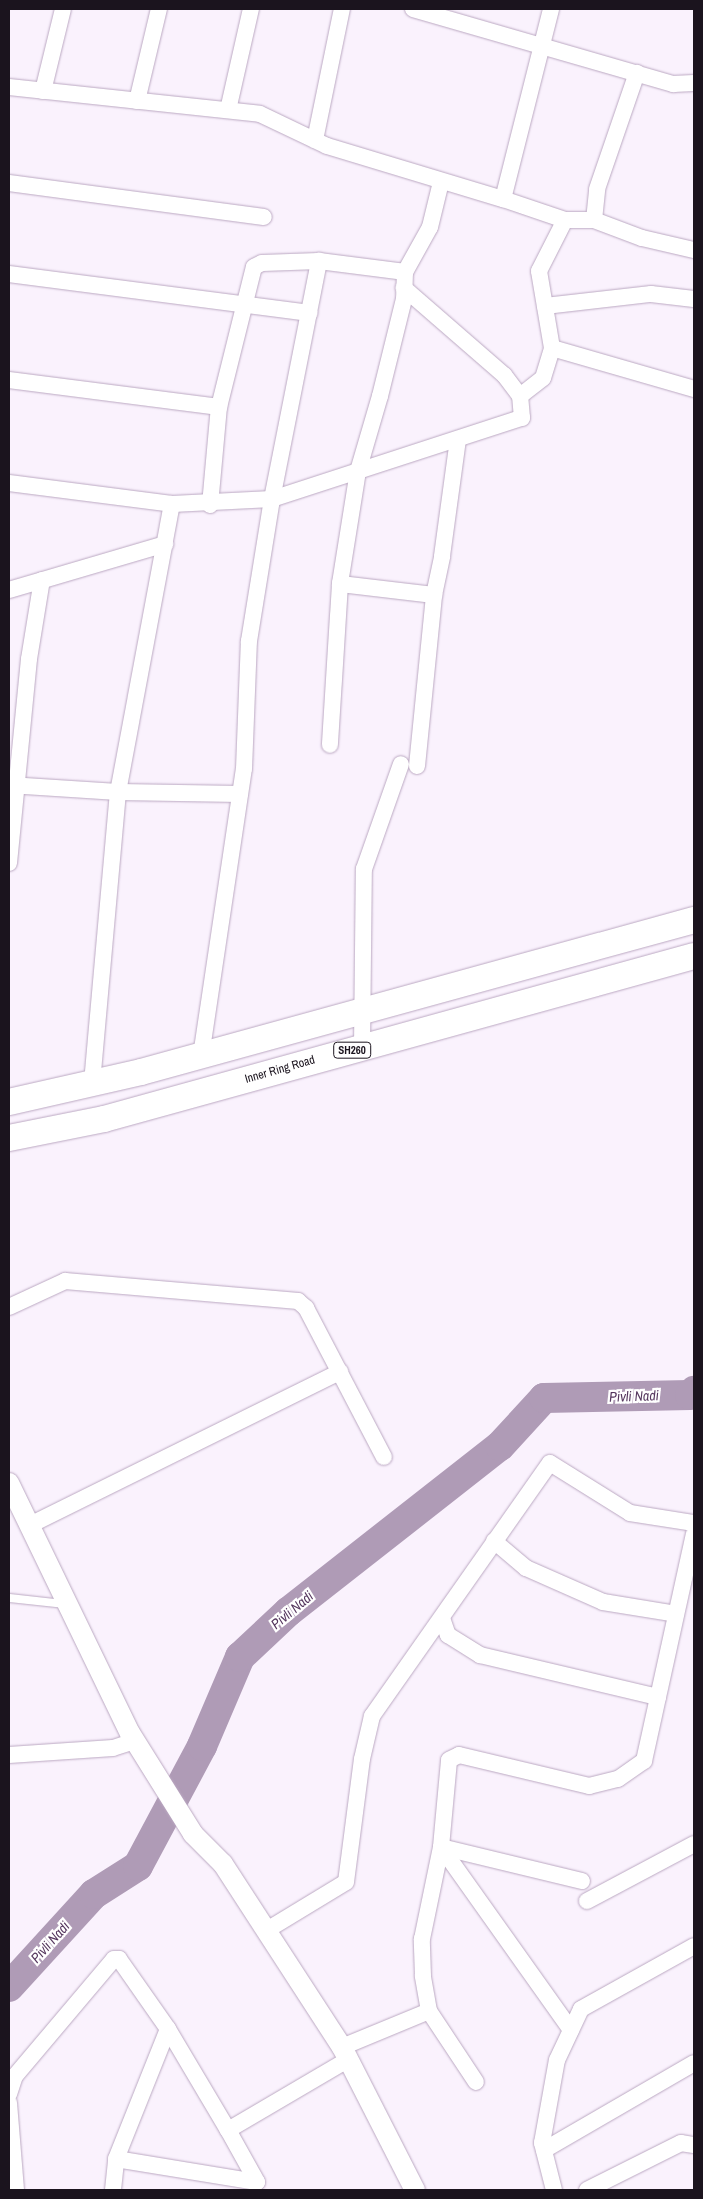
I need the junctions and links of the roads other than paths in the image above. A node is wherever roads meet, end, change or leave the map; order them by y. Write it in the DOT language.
graph roads {
  1 [pos="63,9"];
  2 [pos="159,9"];
  3 [pos="251,9"];
  4 [pos="342,9"];
  5 [pos="413,9"];
  6 [pos="551,9"];
  7 [pos="539,45"];
  8 [pos="637,73"];
  9 [pos="694,83"];
  10 [pos="9,87"];
  11 [pos="43,92"];
  12 [pos="137,101"];
  13 [pos="228,110"];
  14 [pos="315,140"];
  15 [pos="441,182"];
  16 [pos="9,183"];
  17 [pos="503,199"];
  18 [pos="264,217"];
  19 [pos="565,220"];
  20 [pos="594,220"];
  21 [pos="694,250"];
  22 [pos="318,262"];
  23 [pos="9,274"];
  24 [pos="404,280"];
  25 [pos="694,299"];
  26 [pos="243,305"];
  27 [pos="545,306"];
  28 [pos="309,313"];
  29 [pos="552,348"];
  30 [pos="9,380"];
  31 [pos="694,389"];
  32 [pos="520,396"];
  33 [pos="219,407"];
  34 [pos="458,439"];
  35 [pos="358,470"];
  36 [pos="9,483"];
  37 [pos="272,500"];
  38 [pos="172,504"];
  39 [pos="210,505"];
  40 [pos="165,544"];
  41 [pos="42,580"];
  42 [pos="340,584"];
  43 [pos="9,590"];
  44 [pos="434,595"];
  45 [pos="330,745"];
  46 [pos="14,785"];
  47 [pos="118,792"];
  48 [pos="240,794"];
  49 [pos="9,863"];
  50 [pos="694,920"];
  51 [pos="694,956"];
  52 [pos="360,1012"];
  53 [pos="362,1047"];
  54 [pos="201,1056"];
  55 [pos="92,1083"];
  56 [pos="9,1102"];
  57 [pos="9,1138"];
  58 [pos="9,1307"];
  59 [pos="340,1372"];
  60 [pos="384,1457"];
  61 [pos="9,1482"];
  62 [pos="694,1523"];
  63 [pos="30,1525"];
  64 [pos="694,1534"];
  65 [pos="494,1541"];
  66 [pos="9,1598"];
  67 [pos="67,1604"];
  68 [pos="676,1614"];
  69 [pos="441,1628"];
  70 [pos="658,1697"];
  71 [pos="135,1741"];
  72 [pos="9,1755"];
  73 [pos="694,1844"];
  74 [pos="441,1847"];
  75 [pos="582,1881"];
  76 [pos="587,1901"];
  77 [pos="267,1930"];
  78 [pos="694,1946"];
  79 [pos="581,2008"];
  80 [pos="429,2011"];
  81 [pos="560,2012"];
  82 [pos="168,2029"];
  83 [pos="571,2030"];
  84 [pos="346,2053"];
  85 [pos="694,2063"];
  86 [pos="476,2082"];
  87 [pos="9,2094"];
  88 [pos="9,2103"];
  89 [pos="228,2130"];
  90 [pos="694,2145"];
  91 [pos="544,2150"];
  92 [pos="116,2160"];
  93 [pos="260,2186"];
  94 [pos="16,2190"];
  95 [pos="113,2190"];
  96 [pos="416,2190"];
  97 [pos="554,2190"];
  98 [pos="587,2190"];
  1 -- 11 [label="street"];
  2 -- 12 [label="street"];
  3 -- 13 [label="street"];
  4 -- 14 [label="street"];
  5 -- 7 [label="street"];
  6 -- 7 [label="street"];
  7 -- 8 [label="street"];
  7 -- 17 [label="street"];
  8 -- 9 [label="street"];
  8 -- 20 [label="street"];
  10 -- 11 [label="street"];
  11 -- 12 [label="street"];
  12 -- 13 [label="street"];
  13 -- 14 [label="street"];
  14 -- 15 [label="street"];
  15 -- 17 [label="street"];
  15 -- 24 [label="street"];
  16 -- 18 [label="street"];
  17 -- 19 [label="street"];
  19 -- 20 [label="street"];
  19 -- 27 [label="street"];
  20 -- 21 [label="street"];
  22 -- 24 [label="street"];
  22 -- 26 [label="street"];
  22 -- 28 [label="street"];
  23 -- 26 [label="street"];
  24 -- 32 [label="street"];
  24 -- 35 [label="street"];
  25 -- 27 [label="street"];
  26 -- 28 [label="street"];
  26 -- 33 [label="street"];
  27 -- 29 [label="street"];
  28 -- 37 [label="street"];
  29 -- 31 [label="street"];
  29 -- 32 [label="street"];
  30 -- 33 [label="street"];
  32 -- 34 [label="street"];
  33 -- 39 [label="street"];
  34 -- 35 [label="street"];
  34 -- 44 [label="street"];
  35 -- 37 [label="street"];
  35 -- 42 [label="street"];
  36 -- 38 [label="street"];
  37 -- 39 [label="street"];
  37 -- 48 [label="street"];
  38 -- 39 [label="street"];
  38 -- 40 [label="street"];
  40 -- 41 [label="street"];
  40 -- 47 [label="street"];
  41 -- 43 [label="street"];
  41 -- 46 [label="street"];
  42 -- 44 [label="street"];
  42 -- 45 [label="street"];
  44 -- 52 [label="street"];
  46 -- 47 [label="street"];
  46 -- 49 [label="street"];
  47 -- 48 [label="street"];
  47 -- 55 [label="street"];
  48 -- 54 [label="street"];
  50 -- 52 [label="highway"];
  51 -- 53 [label="highway, Inner Ring Road / SH260"];
  52 -- 53 [label="street"];
  52 -- 54 [label="highway"];
  53 -- 57 [label="highway, Inner Ring Road / SH260"];
  54 -- 55 [label="highway"];
  55 -- 56 [label="highway"];
  58 -- 59 [label="street"];
  59 -- 60 [label="street"];
  59 -- 63 [label="street"];
  61 -- 63 [label="street"];
  62 -- 65 [label="street"];
  63 -- 67 [label="street"];
  64 -- 68 [label="street"];
  65 -- 68 [label="street"];
  65 -- 69 [label="street"];
  66 -- 67 [label="lane"];
  67 -- 71 [label="street"];
  68 -- 70 [label="street"];
  69 -- 70 [label="street"];
  69 -- 77 [label="street"];
  70 -- 74 [label="street"];
  71 -- 72 [label="street"];
  71 -- 77 [label="street"];
  73 -- 76 [label="street"];
  74 -- 75 [label="street"];
  74 -- 80 [label="street"];
  74 -- 81 [label="street"];
  77 -- 84 [label="street"];
  78 -- 79 [label="street"];
  79 -- 81 [label="street"];
  79 -- 83 [label="street"];
  80 -- 84 [label="street"];
  80 -- 86 [label="street"];
  81 -- 83 [label="street"];
  82 -- 87 [label="street"];
  82 -- 89 [label="street"];
  82 -- 92 [label="street"];
  83 -- 91 [label="street"];
  84 -- 89 [label="street"];
  84 -- 96 [label="street"];
  85 -- 91 [label="street"];
  88 -- 94 [label="street"];
  89 -- 93 [label="street"];
  90 -- 98 [label="street"];
  91 -- 97 [label="street"];
  92 -- 93 [label="street"];
  92 -- 95 [label="street"];
}
